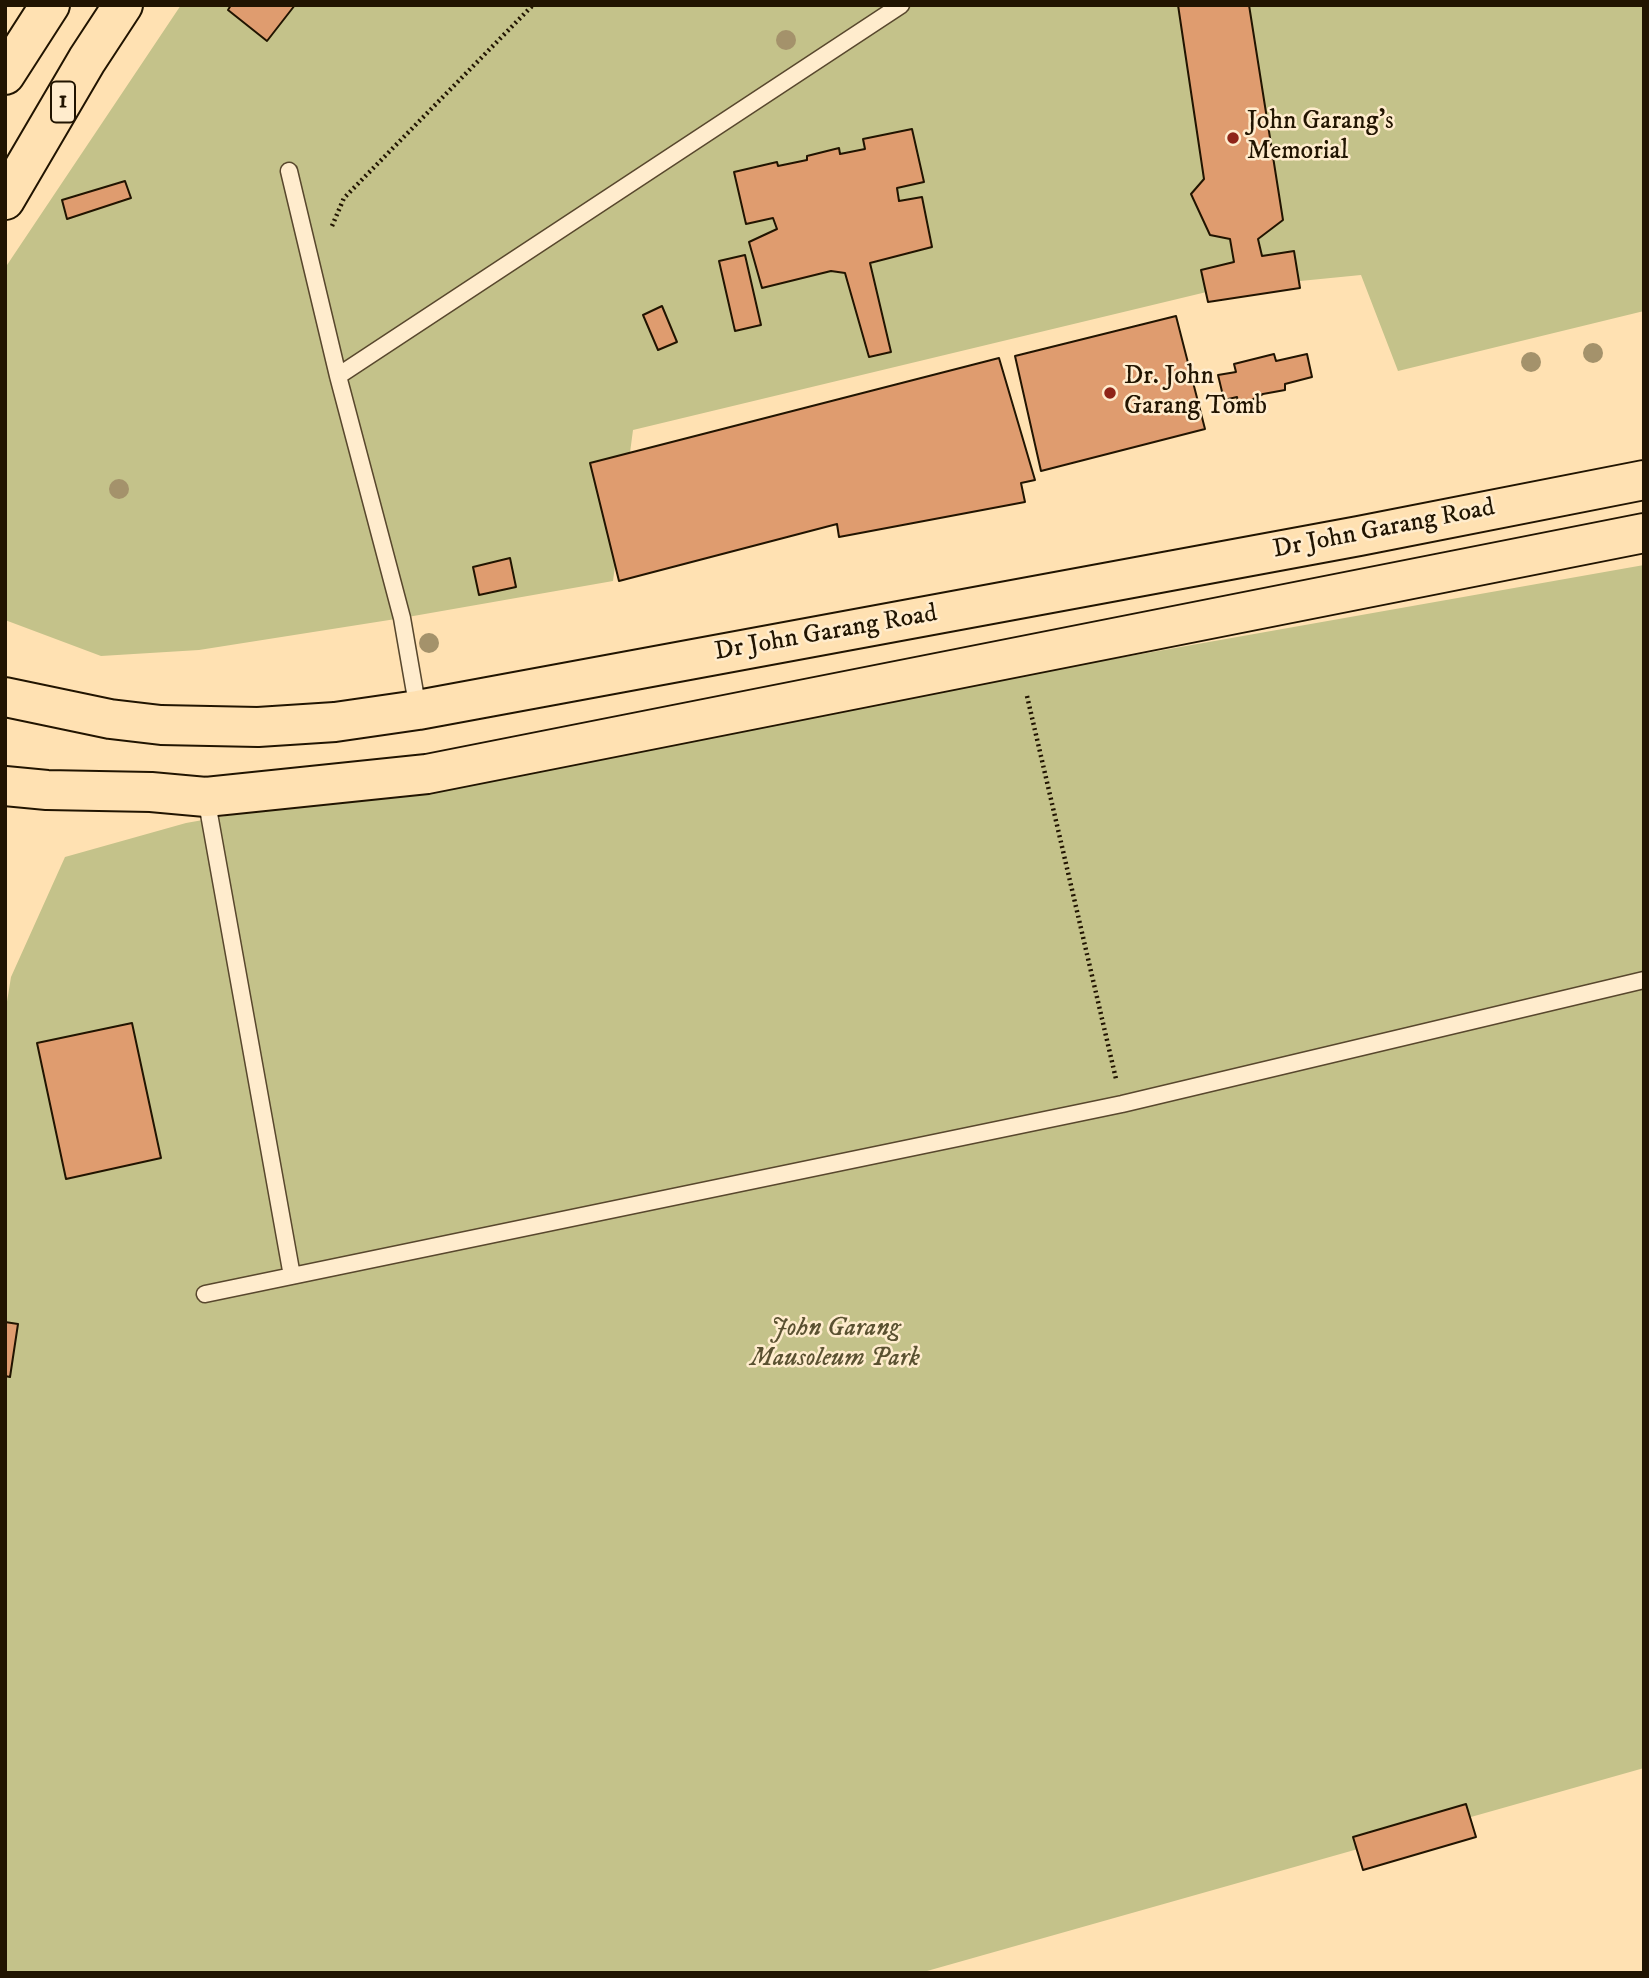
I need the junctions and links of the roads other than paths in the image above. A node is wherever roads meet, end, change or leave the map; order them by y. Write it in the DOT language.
graph roads {
  1 [pos="51,5"];
  2 [pos="123,5"];
  3 [pos="901,5"];
  4 [pos="5,75"];
  5 [pos="289,171"];
  6 [pos="5,200"];
  7 [pos="338,376"];
  8 [pos="1644,480"];
  9 [pos="1644,533"];
  10 [pos="5,697"];
  11 [pos="418,710"];
  12 [pos="5,786"];
  13 [pos="206,796"];
  14 [pos="1644,980"];
  15 [pos="292,1276"];
  16 [pos="205,1294"];
  1 -- 4 [label="main road"];
  2 -- 6 [label="main road, 1"];
  3 -- 7 [label="lane"];
  5 -- 7 [label="lane"];
  7 -- 11 [label="lane"];
  8 -- 11 [label="main road, Dr John Garang Road"];
  9 -- 13 [label="main road, Dr John Garang Road"];
  10 -- 11 [label="main road, Dr John Garang Road"];
  12 -- 13 [label="main road, Dr John Garang Road"];
  13 -- 15 [label="lane"];
  14 -- 15 [label="lane"];
  15 -- 16 [label="lane"];
}
